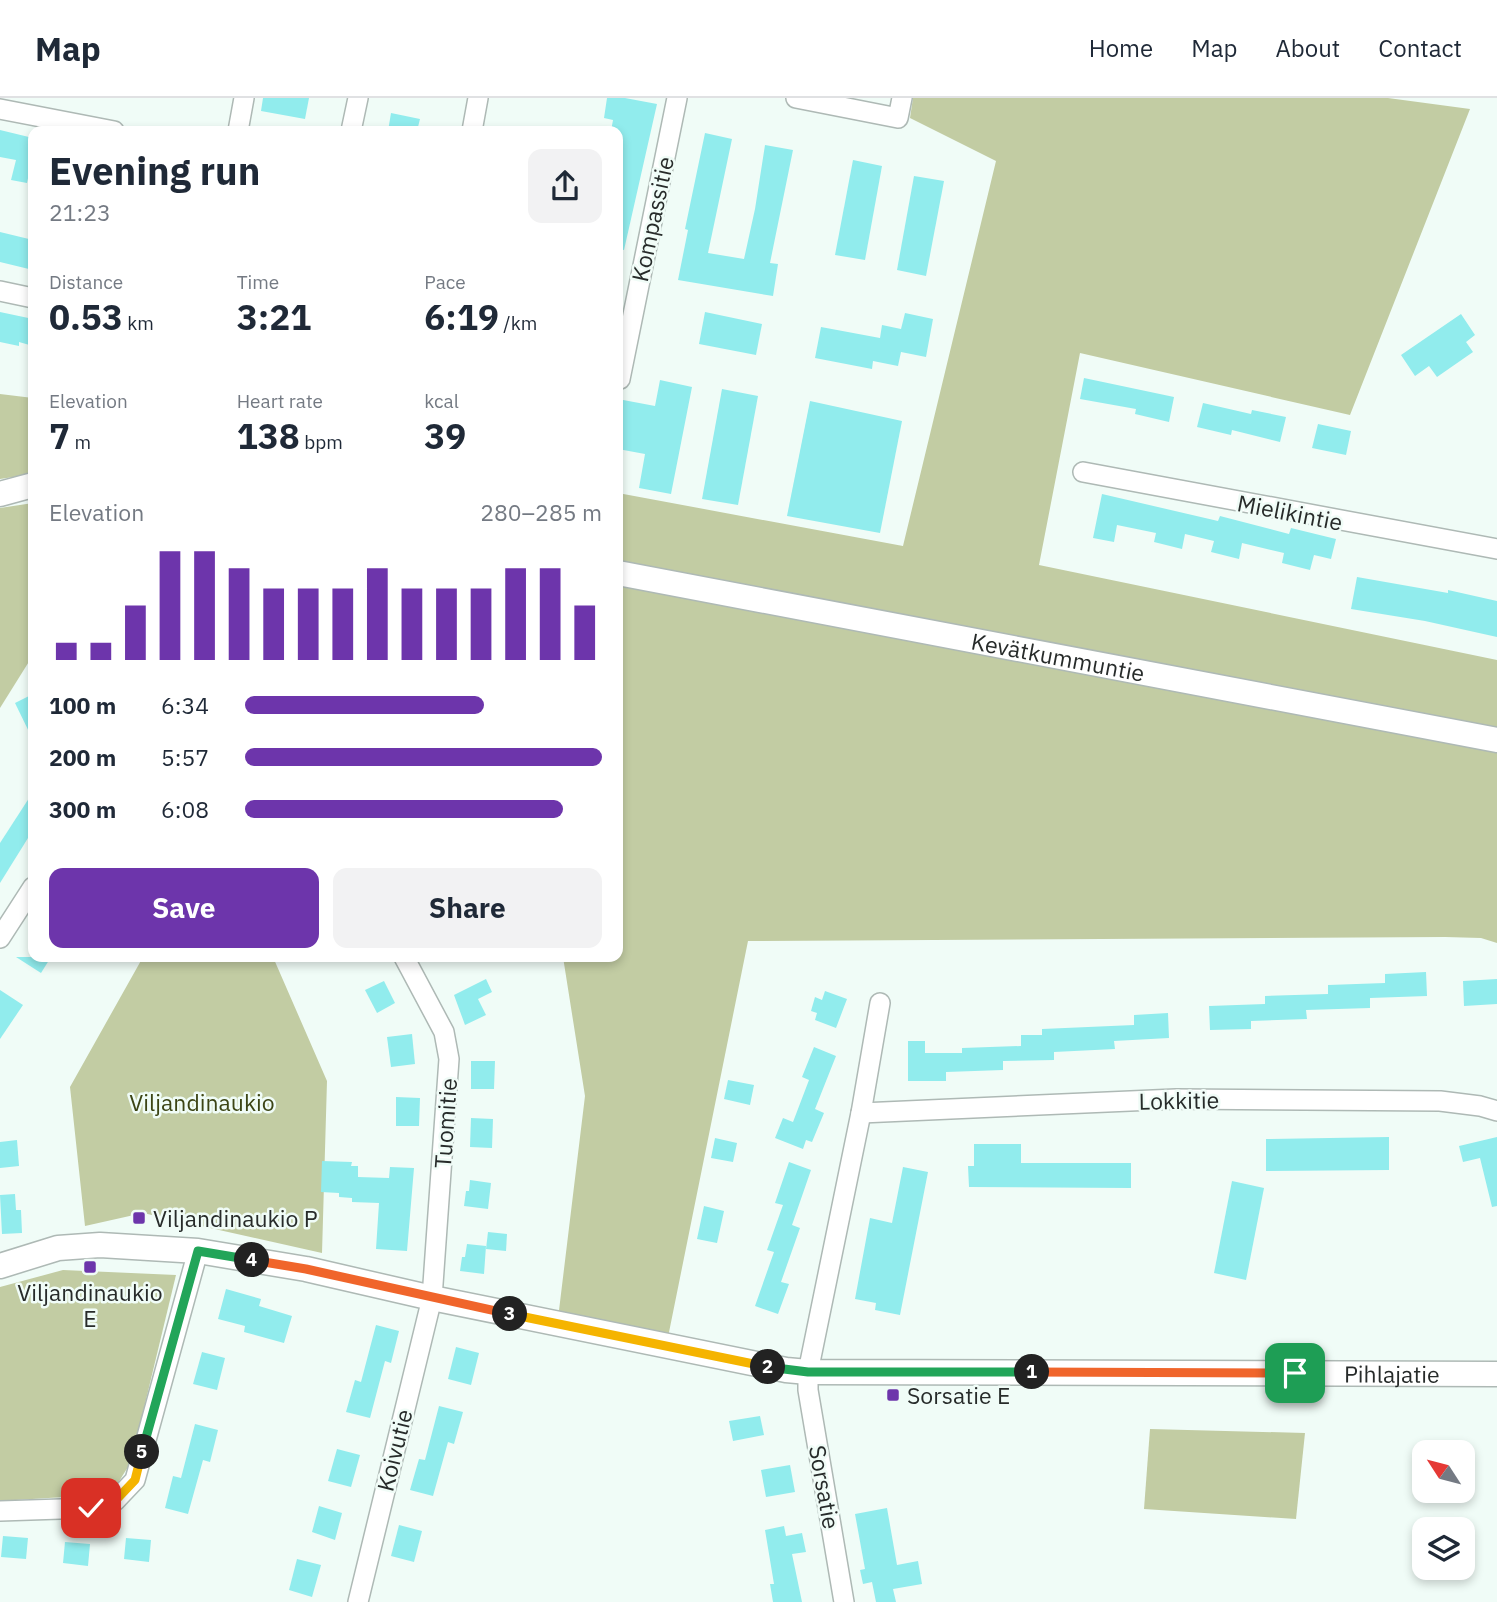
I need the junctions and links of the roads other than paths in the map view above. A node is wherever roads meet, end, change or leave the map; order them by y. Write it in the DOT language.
graph roads {
  1 [pos="244,98"];
  2 [pos="358,98"];
  3 [pos="478,98"];
  4 [pos="677,98"];
  5 [pos="796,98"];
  6 [pos="902,98"];
  7 [pos="0,109"];
  8 [pos="88,126"];
  9 [pos="239,126"];
  10 [pos="352,126"];
  11 [pos="473,126"];
  12 [pos="0,291"];
  13 [pos="28,297"];
  14 [pos="623,364"];
  15 [pos="1083,472"];
  16 [pos="28,486"];
  17 [pos="0,494"];
  18 [pos="1497,549"];
  19 [pos="623,574"];
  20 [pos="1497,740"];
  21 [pos="28,895"];
  22 [pos="0,938"];
  23 [pos="407,962"];
  24 [pos="880,1003"];
  25 [pos="1497,1111"];
  26 [pos="861,1113"];
  27 [pos="198,1251"];
  28 [pos="0,1266"];
  29 [pos="432,1298"];
  30 [pos="808,1372"];
  31 [pos="1497,1374"];
  32 [pos="0,1511"];
  33 [pos="358,1602"];
  34 [pos="844,1602"];
  1 -- 9 [label="street"];
  2 -- 10 [label="street"];
  3 -- 11 [label="street"];
  4 -- 14 [label="street, Kompassitie"];
  5 -- 6 [label="street"];
  7 -- 8 [label="street"];
  12 -- 13 [label="street"];
  15 -- 18 [label="street, Mielikintie"];
  16 -- 17 [label="street"];
  19 -- 20 [label="street, Kevätkummuntie"];
  21 -- 22 [label="street"];
  23 -- 29 [label="street, Tuomitie"];
  24 -- 26 [label="street"];
  25 -- 26 [label="street, Lokkitie"];
  26 -- 30 [label="street"];
  27 -- 28 [label="street, Pihlajatie"];
  27 -- 29 [label="street, Pihlajatie"];
  27 -- 32 [label="street"];
  29 -- 30 [label="street, Pihlajatie"];
  29 -- 33 [label="street, Koivutie"];
  30 -- 31 [label="street, Pihlajatie"];
  30 -- 34 [label="street, Sorsatie"];
}
